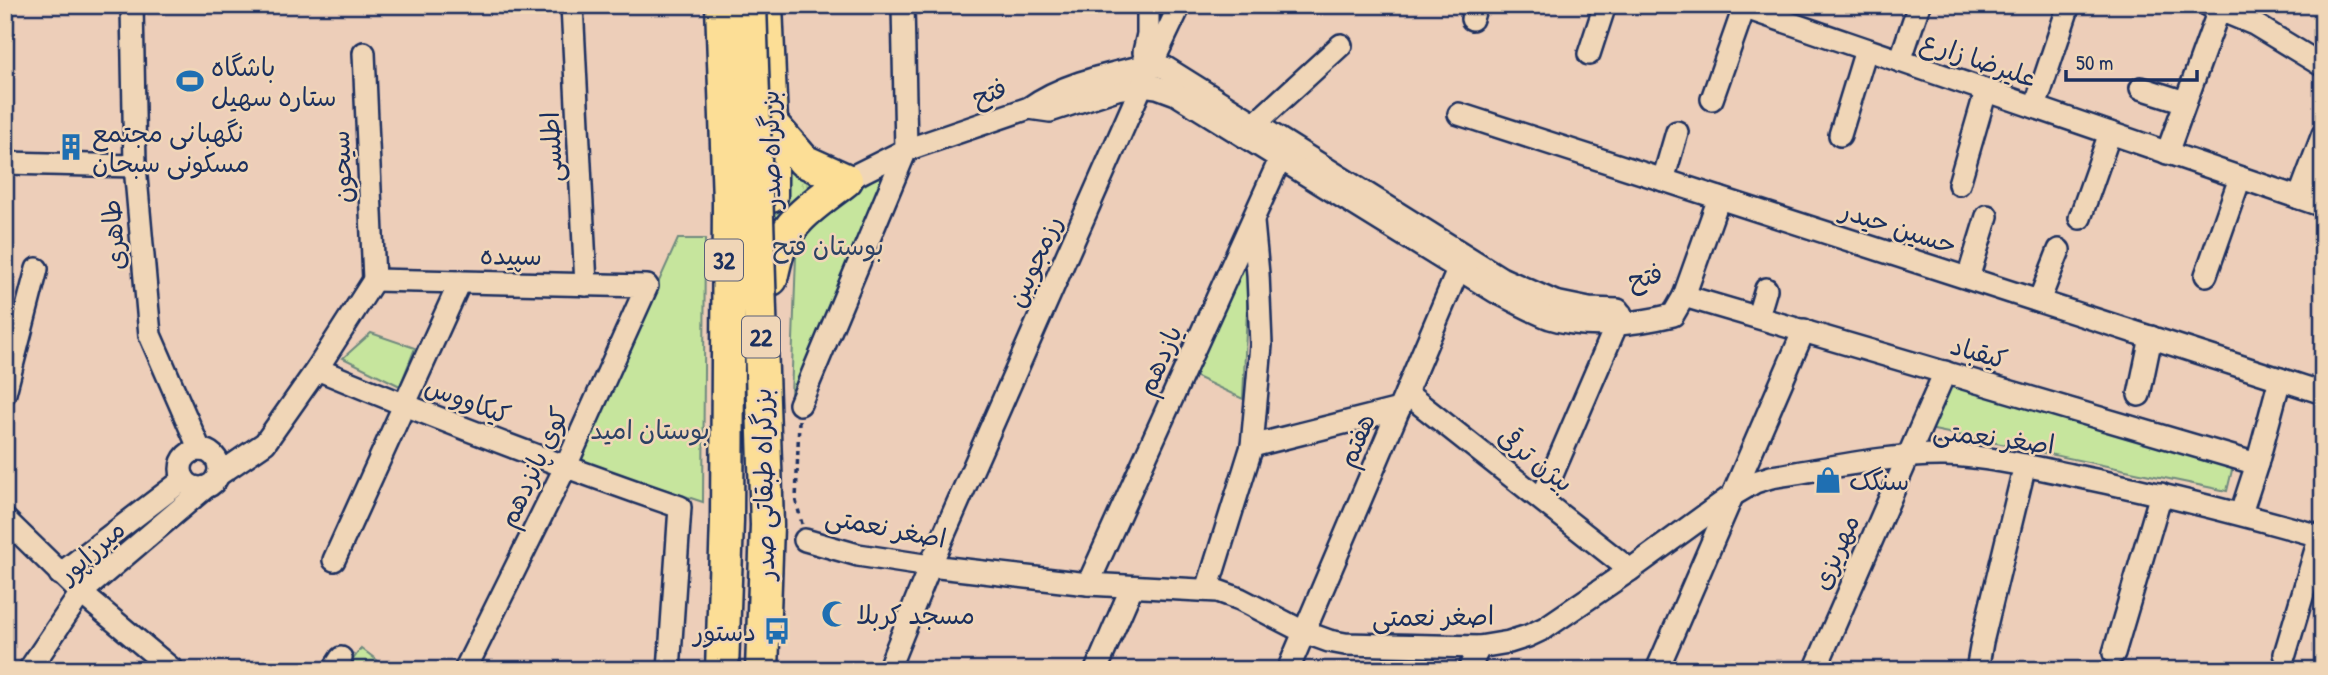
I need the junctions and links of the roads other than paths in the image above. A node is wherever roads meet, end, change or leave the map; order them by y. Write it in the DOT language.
graph roads {
  1 [pos="132,5"];
  2 [pos="572,5"];
  3 [pos="706,5"];
  4 [pos="720,5"];
  5 [pos="750,5"];
  6 [pos="766,5"];
  7 [pos="904,5"];
  8 [pos="1148,5"];
  9 [pos="1179,5"];
  10 [pos="1193,5"];
  11 [pos="1605,5"];
  12 [pos="1919,5"];
  13 [pos="2069,5"];
  14 [pos="1742,6"];
  15 [pos="2213,7"];
  16 [pos="2258,15"];
  17 [pos="1341,45"];
  18 [pos="1867,50"];
  19 [pos="364,53"];
  20 [pos="1589,54"];
  21 [pos="1900,61"];
  22 [pos="2323,66"];
  23 [pos="1152,71"];
  24 [pos="2141,88"];
  25 [pos="1986,91"];
  26 [pos="1712,99"];
  27 [pos="2185,102"];
  28 [pos="2035,107"];
  29 [pos="1029,108"];
  30 [pos="1459,114"];
  31 [pos="771,123"];
  32 [pos="1256,123"];
  33 [pos="1677,132"];
  34 [pos="2110,133"];
  35 [pos="2323,134"];
  36 [pos="1840,135"];
  37 [pos="906,150"];
  38 [pos="1284,151"];
  39 [pos="2167,153"];
  40 [pos="5,163"];
  41 [pos="135,166"];
  42 [pos="2240,177"];
  43 [pos="846,180"];
  44 [pos="1663,180"];
  45 [pos="1959,184"];
  46 [pos="1718,198"];
  47 [pos="2300,198"];
  48 [pos="729,201"];
  49 [pos="2323,206"];
  50 [pos="1987,216"];
  51 [pos="2080,218"];
  52 [pos="1253,221"];
  53 [pos="2059,250"];
  54 [pos="1462,262"];
  55 [pos="37,269"];
  56 [pos="2206,275"];
  57 [pos="1968,278"];
  58 [pos="771,279"];
  59 [pos="374,280"];
  60 [pos="460,282"];
  61 [pos="586,285"];
  62 [pos="647,286"];
  63 [pos="1766,289"];
  64 [pos="1684,296"];
  65 [pos="2039,301"];
  66 [pos="1758,316"];
  67 [pos="1620,317"];
  68 [pos="1804,330"];
  69 [pos="2151,337"];
  70 [pos="317,369"];
  71 [pos="1945,372"];
  72 [pos="2280,379"];
  73 [pos="5,393"];
  74 [pos="2323,393"];
  75 [pos="2139,395"];
  76 [pos="1403,401"];
  77 [pos="800,404"];
  78 [pos="405,406"];
  79 [pos="1252,446"];
  80 [pos="200,450"];
  81 [pos="1908,457"];
  82 [pos="2257,464"];
  83 [pos="2025,465"];
  84 [pos="565,467"];
  85 [pos="184,479"];
  86 [pos="212,481"];
  87 [pos="2161,494"];
  88 [pos="1733,495"];
  89 [pos="1542,498"];
  90 [pos="2241,513"];
  91 [pos="5,519"];
  92 [pos="2321,536"];
  93 [pos="805,540"];
  94 [pos="334,560"];
  95 [pos="930,566"];
  96 [pos="1630,570"];
  97 [pos="60,574"];
  98 [pos="1088,584"];
  99 [pos="1132,587"];
  100 [pos="1207,590"];
  101 [pos="81,593"];
  102 [pos="1304,632"];
  103 [pos="1479,647"];
  104 [pos="2114,653"];
  105 [pos="2285,654"];
  106 [pos="29,670"];
  107 [pos="173,670"];
  108 [pos="465,670"];
  109 [pos="669,670"];
  110 [pos="720,670"];
  111 [pos="764,670"];
  112 [pos="888,670"];
  113 [pos="1096,670"];
  114 [pos="1288,670"];
  115 [pos="1469,670"];
  116 [pos="1657,670"];
  117 [pos="1815,670"];
  118 [pos="1977,670"];
  1 -- 41 [label="street, طاهری"];
  2 -- 61 [label="street, اطلسی"];
  3 -- 48 [label="highway, bridge"];
  4 -- 48 [label="highway, بزرگراه طبقاتی صدر / 22, bridge"];
  4 -- 110 [label="highway, بزرگراه صدر / 32"];
  5 -- 111 [label="highway, بزرگراه طبقاتی صدر / 22, bridge"];
  6 -- 31 [label="highway, بزرگراه صدر / 32"];
  7 -- 37 [label="street"];
  8 -- 23 [label="street"];
  9 -- 23 [label="street, رزمجوبین"];
  10 -- 23 [label="street, رزمجوبین"];
  11 -- 20 [label="street"];
  12 -- 21 [label="street"];
  13 -- 28 [label="street"];
  14 -- 18 [label="street, علیرضا زارع"];
  14 -- 26 [label="street"];
  15 -- 16 [label="street"];
  15 -- 27 [label="street"];
  16 -- 22 [label="street"];
  17 -- 32 [label="street"];
  18 -- 21 [label="street, علیرضا زارع"];
  18 -- 36 [label="street"];
  19 -- 59 [label="street, سیحون"];
  21 -- 25 [label="street, علیرضا زارع"];
  23 -- 29 [label="street, فتح"];
  23 -- 29 [label="street"];
  23 -- 32 [label="street, فتح"];
  23 -- 38 [label="street, فتح"];
  23 -- 95 [label="street, رزمجوبین"];
  24 -- 27 [label="street"];
  25 -- 28 [label="street, علیرضا زارع"];
  25 -- 45 [label="street"];
  27 -- 39 [label="street"];
  28 -- 34 [label="street, علیرضا زارع"];
  29 -- 37 [label="street, فتح"];
  30 -- 44 [label="street, حسین حیدر"];
  31 -- 43 [label="highway"];
  31 -- 58 [label="highway, بزرگراه صدر / 32"];
  32 -- 38 [label="street, فتح"];
  33 -- 44 [label="street"];
  34 -- 39 [label="street, علیرضا زارع"];
  34 -- 51 [label="street"];
  35 -- 47 [label="street"];
  37 -- 43 [label="street, فتح"];
  37 -- 77 [label="street"];
  38 -- 52 [label="street, یازدهم"];
  38 -- 54 [label="street, فتح"];
  39 -- 42 [label="street, علیرضا زارع"];
  40 -- 41 [label="street"];
  41 -- 80 [label="street, طاهری"];
  42 -- 47 [label="street, علیرضا زارع"];
  42 -- 56 [label="street"];
  43 -- 58 [label="highway"];
  44 -- 46 [label="street, حسین حیدر"];
  46 -- 57 [label="street, حسین حیدر"];
  46 -- 64 [label="street"];
  47 -- 49 [label="street, علیرضا زارع"];
  48 -- 110 [label="highway, بزرگراه طبقاتی صدر / 22, bridge"];
  50 -- 57 [label="street"];
  52 -- 79 [label="street"];
  52 -- 98 [label="street, یازدهم"];
  53 -- 65 [label="street"];
  54 -- 67 [label="street, فتح"];
  54 -- 76 [label="street, هفتم"];
  55 -- 73 [label="street"];
  57 -- 65 [label="street, حسین حیدر"];
  58 -- 111 [label="highway, بزرگراه صدر / 32"];
  59 -- 60 [label="street, سپیده"];
  59 -- 70 [label="street, میرزاپور"];
  60 -- 61 [label="street, سپیده"];
  60 -- 78 [label="street"];
  61 -- 62 [label="street, سپیده"];
  62 -- 84 [label="street, کوی پانزدهم"];
  63 -- 66 [label="street"];
  64 -- 66 [label="street, کیقباد"];
  64 -- 67 [label="street, فتح"];
  65 -- 69 [label="street, حسین حیدر"];
  66 -- 68 [label="street, کیقباد"];
  67 -- 89 [label="street"];
  68 -- 71 [label="street, کیقباد"];
  68 -- 88 [label="street"];
  69 -- 72 [label="street, حسین حیدر"];
  69 -- 75 [label="street"];
  70 -- 78 [label="street, کیکاووس"];
  70 -- 86 [label="street, میرزاپور"];
  71 -- 81 [label="street, مهریزی"];
  71 -- 82 [label="street, کیقباد"];
  72 -- 74 [label="street, حسین حیدر"];
  72 -- 82 [label="street"];
  76 -- 79 [label="street"];
  76 -- 89 [label="street, بیژن ترقی"];
  76 -- 102 [label="street, هفتم"];
  78 -- 84 [label="street, کیکاووس"];
  78 -- 94 [label="street"];
  79 -- 100 [label="street"];
  80 -- 85 [label="street"];
  80 -- 86 [label="street"];
  81 -- 83 [label="street, اصغر نعمتی"];
  81 -- 88 [label="street, اصغر نعمتی"];
  81 -- 117 [label="street, مهریزی"];
  82 -- 90 [label="street"];
  83 -- 87 [label="street, اصغر نعمتی"];
  83 -- 118 [label="street"];
  84 -- 108 [label="street, کوی پانزدهم"];
  84 -- 109 [label="street, کیکاووس"];
  85 -- 86 [label="street"];
  85 -- 97 [label="street, میرزاپور"];
  86 -- 101 [label="street, میرزاپور"];
  87 -- 90 [label="street, اصغر نعمتی"];
  87 -- 104 [label="street"];
  88 -- 96 [label="street, اصغر نعمتی"];
  88 -- 116 [label="street"];
  89 -- 96 [label="street, بیژن ترقی"];
  90 -- 92 [label="street, اصغر نعمتی"];
  91 -- 97 [label="street"];
  92 -- 105 [label="street"];
  93 -- 95 [label="street, اصغر نعمتی"];
  95 -- 98 [label="street, اصغر نعمتی"];
  95 -- 112 [label="street, رزمجوبین"];
  96 -- 103 [label="street, اصغر نعمتی"];
  97 -- 101 [label="street"];
  98 -- 99 [label="street, اصغر نعمتی"];
  99 -- 100 [label="street, اصغر نعمتی"];
  99 -- 113 [label="street"];
  100 -- 102 [label="street, اصغر نعمتی"];
  101 -- 106 [label="street, میرزاپور"];
  101 -- 107 [label="street"];
  102 -- 103 [label="street, اصغر نعمتی"];
  102 -- 114 [label="street, هفتم"];
  103 -- 115 [label="street"];
}
